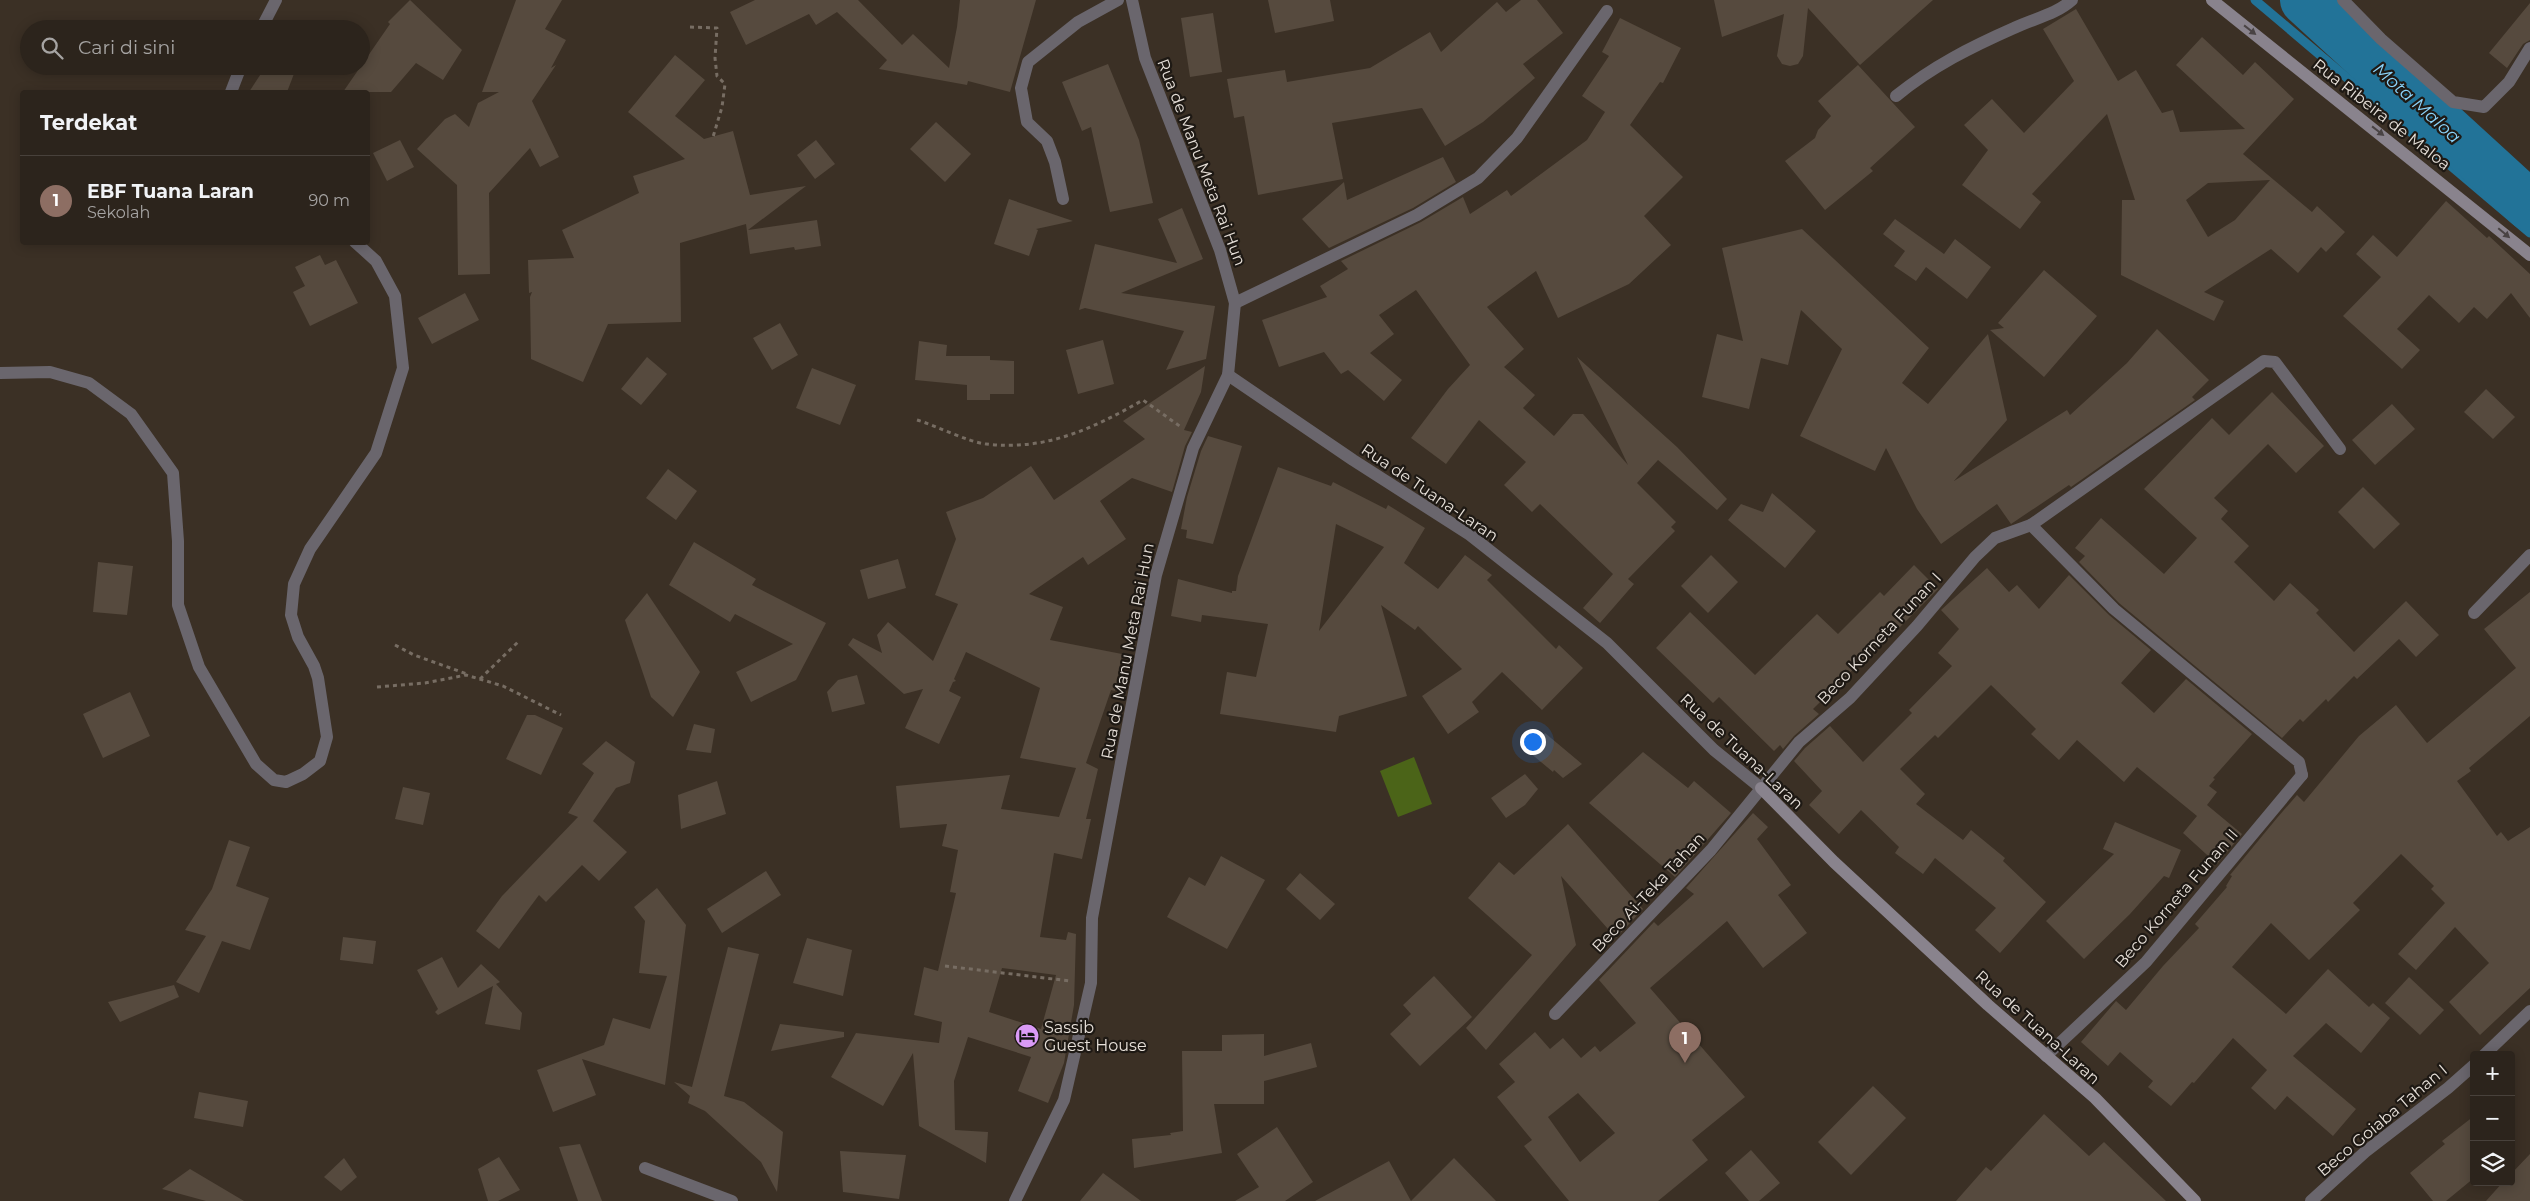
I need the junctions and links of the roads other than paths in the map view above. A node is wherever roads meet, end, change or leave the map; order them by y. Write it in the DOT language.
graph roads {
  1 [pos="276,0"];
  2 [pos="1118,0"];
  3 [pos="1132,0"];
  4 [pos="2072,0"];
  5 [pos="2212,0"];
  6 [pos="2343,0"];
  7 [pos="1607,11"];
  8 [pos="266,20"];
  9 [pos="2530,48"];
  10 [pos="237,75"];
  11 [pos="232,90"];
  12 [pos="1896,96"];
  13 [pos="1063,199"];
  14 [pos="358,245"];
  15 [pos="2530,255"];
  16 [pos="1235,303"];
  17 [pos="0,373"];
  18 [pos="1228,375"];
  19 [pos="2340,449"];
  20 [pos="2031,525"];
  21 [pos="2530,555"];
  22 [pos="2474,613"];
  23 [pos="1761,788"];
  24 [pos="2530,1011"];
  25 [pos="1555,1014"];
  26 [pos="2488,1051"];
  27 [pos="2046,1056"];
  28 [pos="2470,1069"];
  29 [pos="645,1168"];
  30 [pos="732,1201"];
  31 [pos="1015,1201"];
  32 [pos="2195,1201"];
  33 [pos="2311,1201"];
  1 -- 8 [label="street"];
  2 -- 13 [label="street"];
  3 -- 16 [label="street, Rua de Manu Meta Rai Hun"];
  4 -- 12 [label="street"];
  5 -- 15 [label="street, Rua Ribeira de Maloa, one-way"];
  6 -- 9 [label="street"];
  7 -- 16 [label="street"];
  10 -- 11 [label="street"];
  14 -- 17 [label="street"];
  16 -- 18 [label="street, Rua de Manu Meta Rai Hun"];
  18 -- 23 [label="street, Rua de Tuana-Laran"];
  18 -- 31 [label="street, Rua de Manu Meta Rai Hun"];
  19 -- 20 [label="street, Beco Korneta Funan I"];
  20 -- 23 [label="street, Beco Korneta Funan I"];
  20 -- 27 [label="street, Beco Korneta Funan II"];
  21 -- 22 [label="street"];
  23 -- 25 [label="street, Beco Ai-Teka Tahan"];
  23 -- 27 [label="street, Rua de Tuana-Laran"];
  24 -- 26 [label="street"];
  27 -- 32 [label="street, Rua de Tuana-Laran"];
  28 -- 33 [label="street, Beco Goiaba Tahan I"];
  29 -- 30 [label="street"];
}
